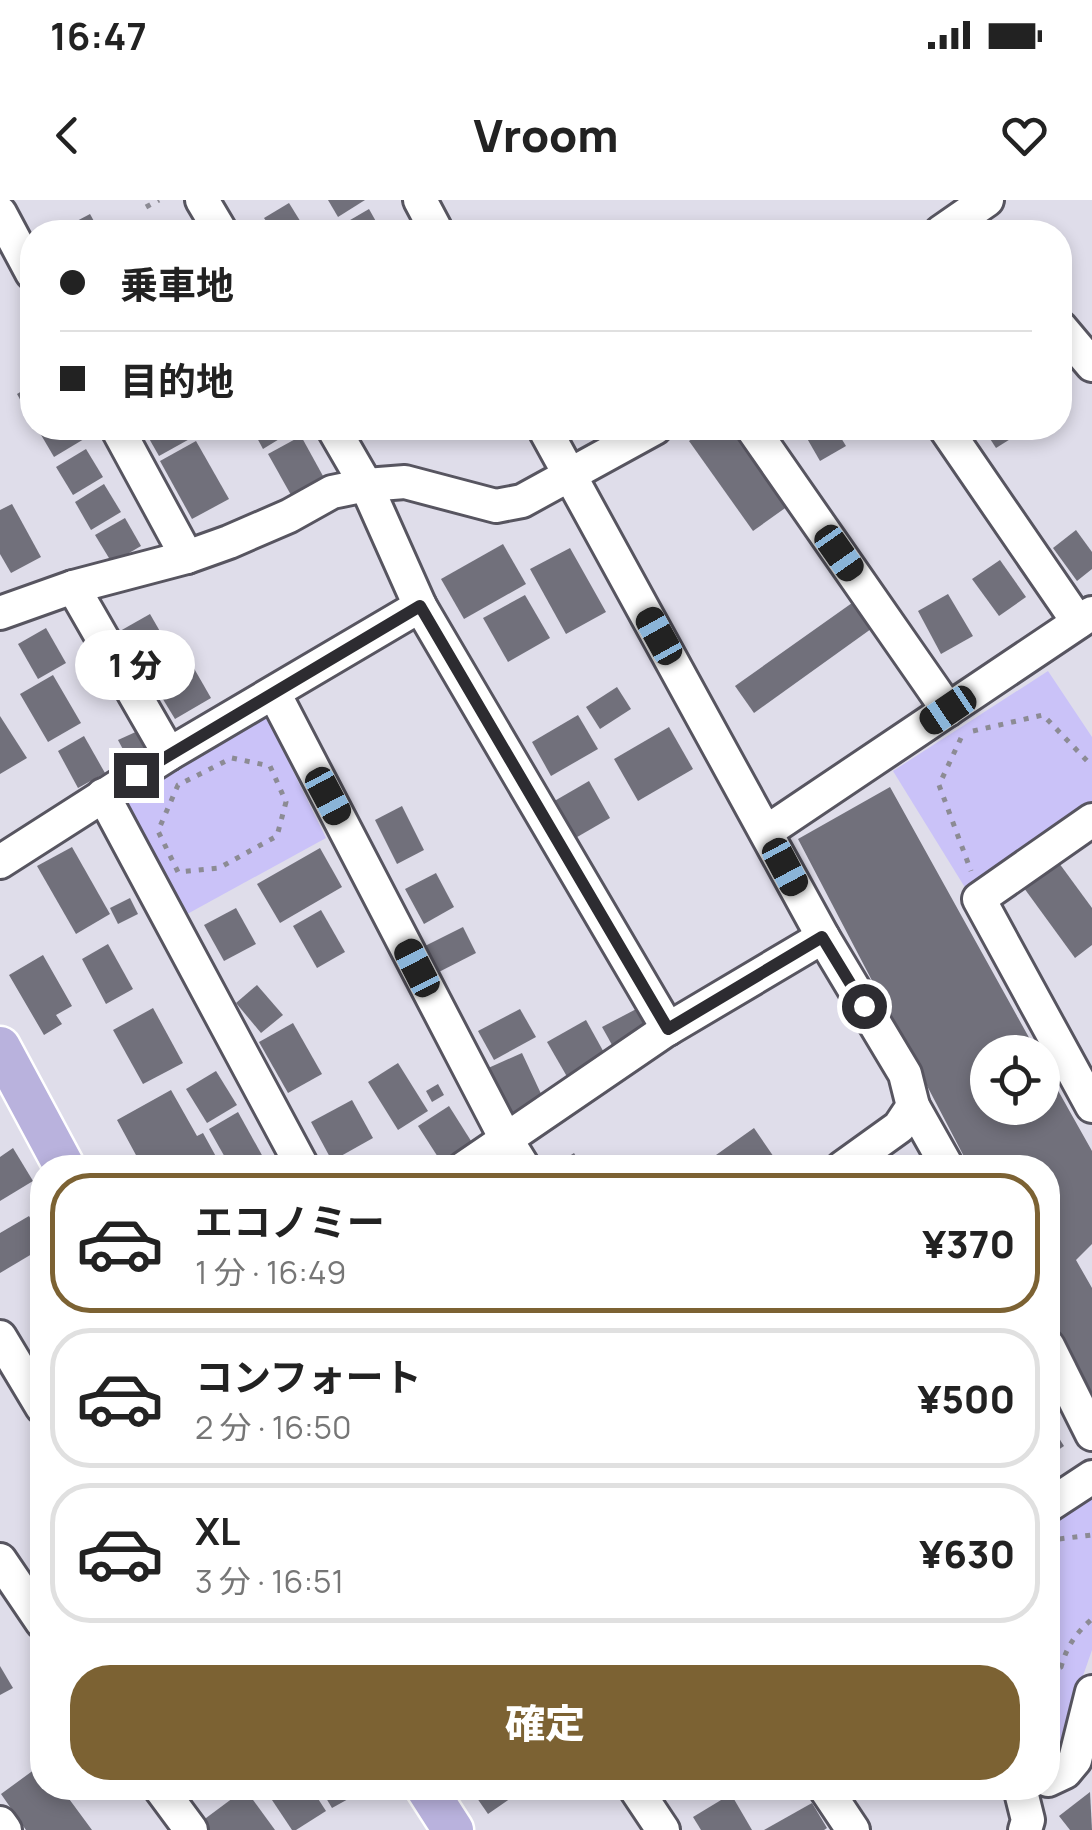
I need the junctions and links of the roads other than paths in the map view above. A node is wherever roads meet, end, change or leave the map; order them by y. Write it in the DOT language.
graph roads {
  1 [pos="0,213"];
  2 [pos="20,250"];
  3 [pos="1072,341"];
  4 [pos="1092,365"];
  5 [pos="124,440"];
  6 [pos="340,440"];
  7 [pos="551,440"];
  8 [pos="634,440"];
  9 [pos="760,440"];
  10 [pos="954,440"];
  11 [pos="570,474"];
  12 [pos="366,485"];
  13 [pos="187,557"];
  14 [pos="73,587"];
  15 [pos="420,606"];
  16 [pos="1,610"];
  17 [pos="1085,617"];
  18 [pos="274,693"];
  19 [pos="948,710"];
  20 [pos="169,754"];
  21 [pos="103,796"];
  22 [pos="1092,820"];
  23 [pos="766,832"];
  24 [pos="0,862"];
  25 [pos="822,937"];
  26 [pos="668,1029"];
  27 [pos="0,1047"];
  28 [pos="913,1106"];
  29 [pos="1092,1106"];
  30 [pos="506,1139"];
  31 [pos="57,1155"];
  32 [pos="296,1155"];
  33 [pos="483,1155"];
  34 [pos="516,1155"];
  35 [pos="860,1155"];
  36 [pos="941,1155"];
  37 [pos="0,1337"];
  38 [pos="1060,1370"];
  39 [pos="23,1394"];
  40 [pos="1092,1434"];
  41 [pos="1092,1476"];
  42 [pos="1060,1498"];
  43 [pos="0,1560"];
  44 [pos="30,1604"];
  45 [pos="1092,1692"];
  46 [pos="1060,1777"];
  47 [pos="169,1800"];
  48 [pos="434,1800"];
  49 [pos="643,1800"];
  50 [pos="833,1800"];
  51 [pos="0,1823"];
  52 [pos="5,1830"];
  53 [pos="191,1830"];
  54 [pos="454,1830"];
  55 [pos="664,1830"];
  56 [pos="853,1830"];
  1 -- 2 [label="street"];
  3 -- 4 [label="street"];
  5 -- 13 [label="street"];
  6 -- 12 [label="street"];
  7 -- 11 [label="street"];
  8 -- 11 [label="street"];
  9 -- 19 [label="street"];
  10 -- 17 [label="street"];
  11 -- 12 [label="street"];
  11 -- 23 [label="street"];
  12 -- 13 [label="street"];
  12 -- 15 [label="street"];
  13 -- 14 [label="street"];
  14 -- 16 [label="street"];
  14 -- 20 [label="street"];
  15 -- 18 [label="street"];
  15 -- 26 [label="street"];
  17 -- 19 [label="street"];
  18 -- 20 [label="street"];
  18 -- 30 [label="street"];
  19 -- 23 [label="street"];
  20 -- 21 [label="street"];
  21 -- 24 [label="street"];
  21 -- 32 [label="street"];
  22 -- 29 [label="street"];
  23 -- 25 [label="street"];
  25 -- 26 [label="street"];
  25 -- 28 [label="street"];
  26 -- 30 [label="street"];
  27 -- 31 [label="main road"];
  28 -- 35 [label="street"];
  28 -- 36 [label="street"];
  30 -- 33 [label="street"];
  30 -- 34 [label="street"];
  37 -- 39 [label="street"];
  38 -- 40 [label="street"];
  41 -- 42 [label="street"];
  43 -- 44 [label="street"];
  45 -- 46 [label="street"];
  47 -- 53 [label="street"];
  48 -- 54 [label="main road"];
  49 -- 55 [label="street"];
  50 -- 56 [label="street"];
  51 -- 52 [label="street"];
}
